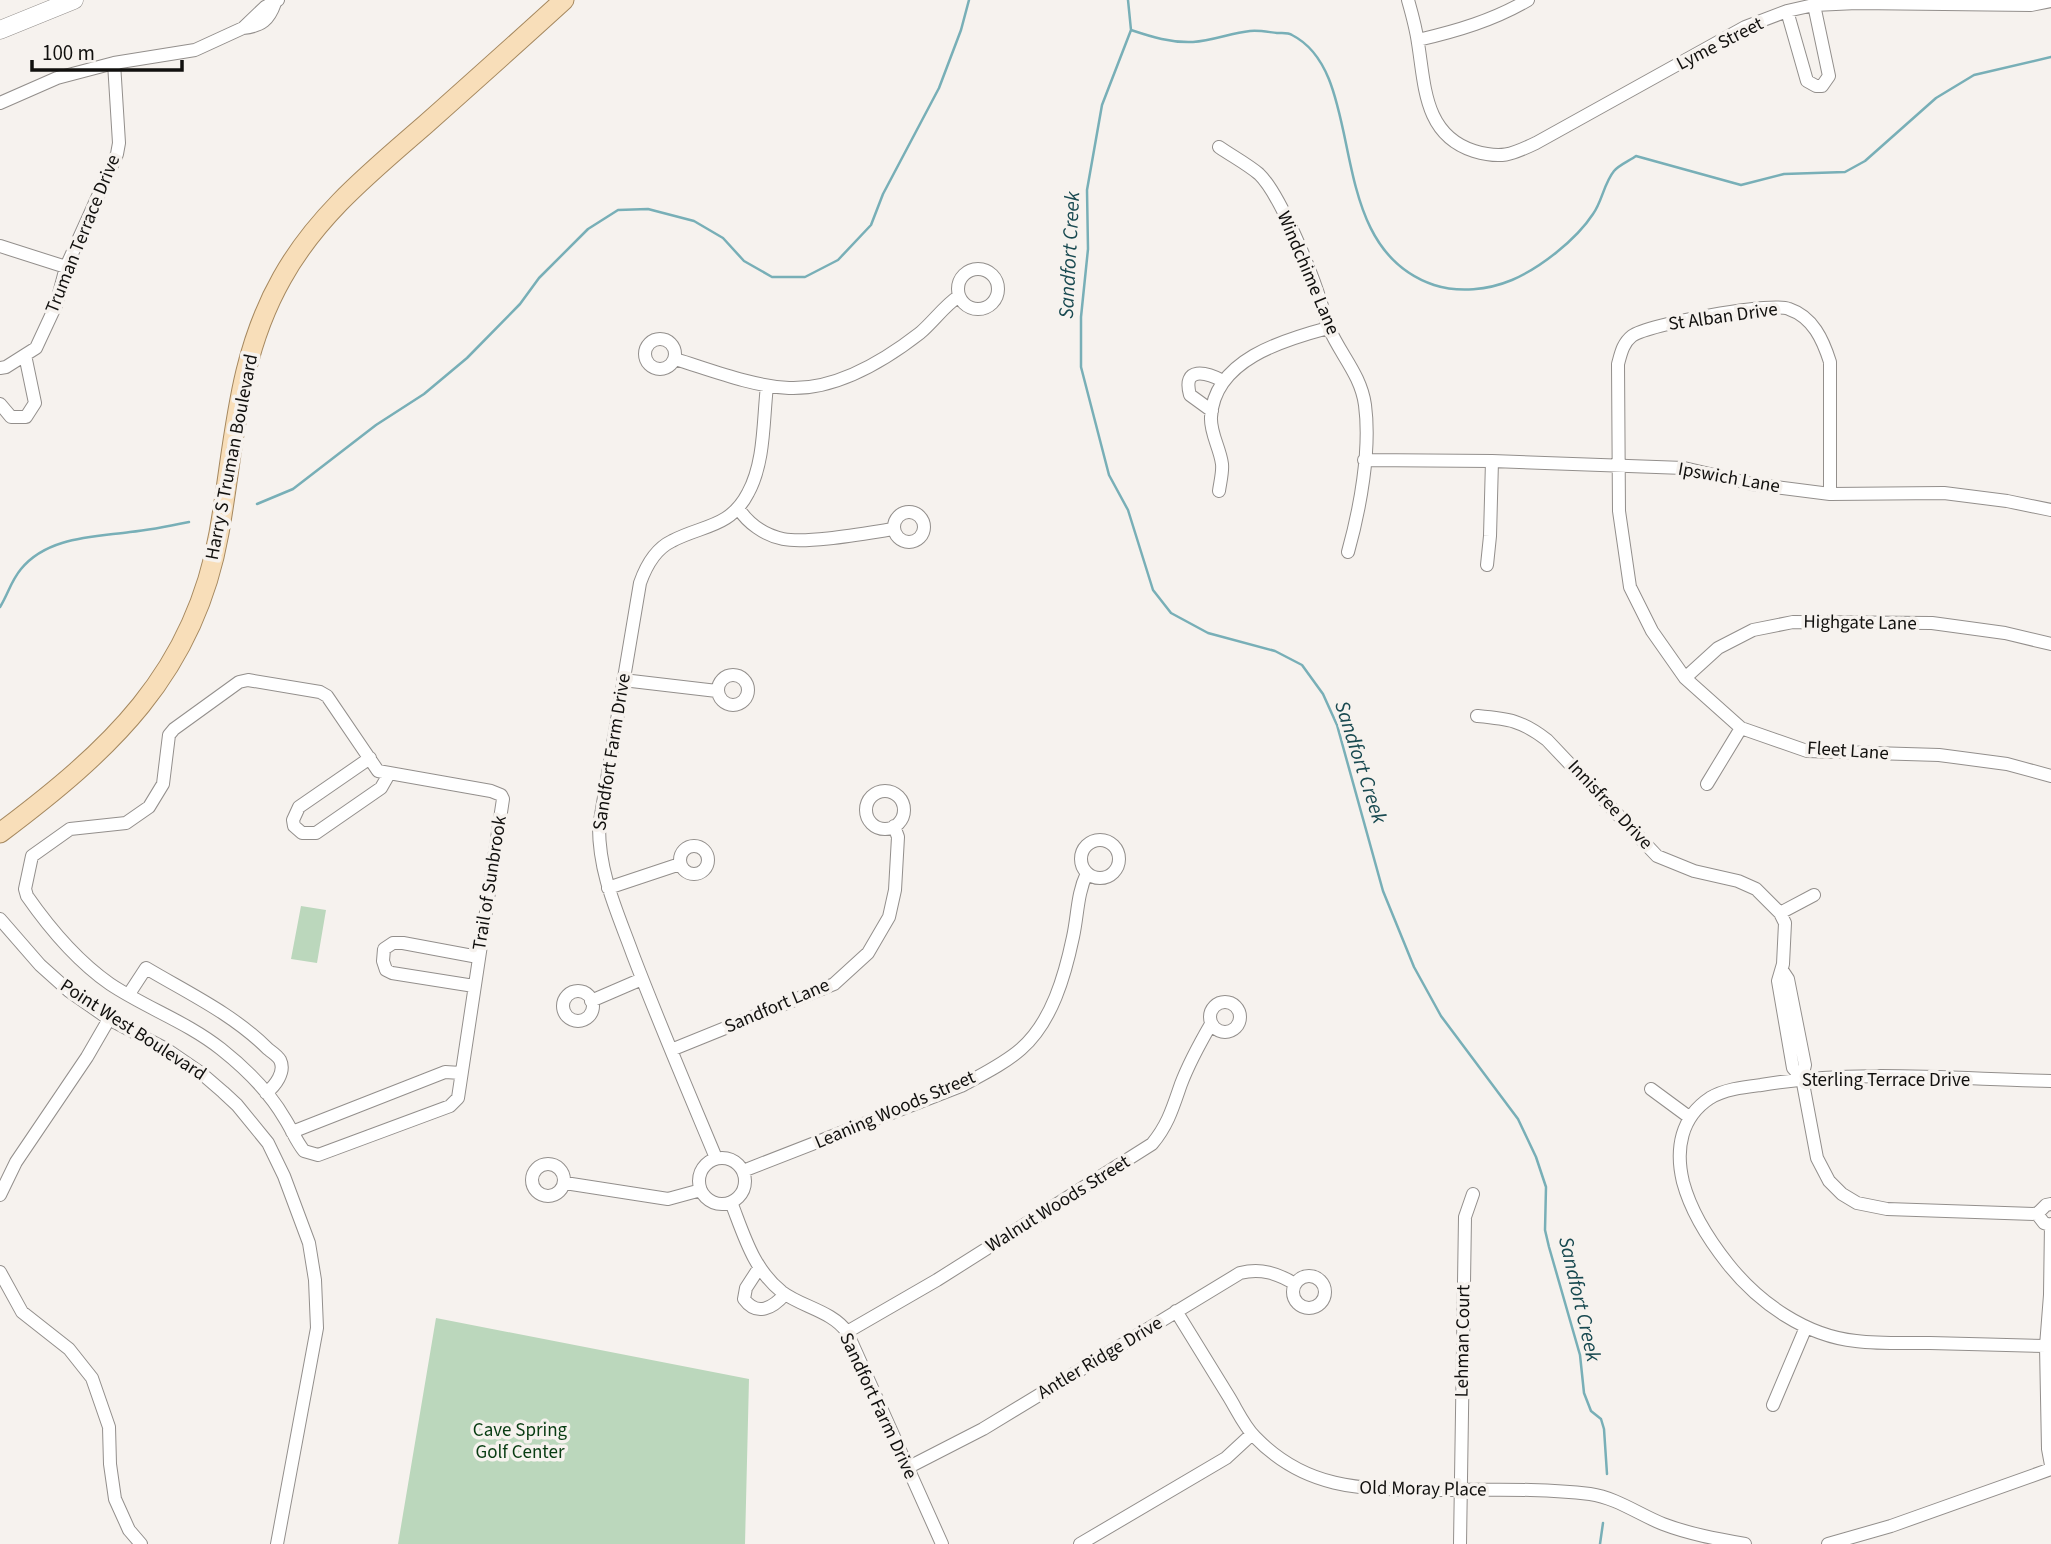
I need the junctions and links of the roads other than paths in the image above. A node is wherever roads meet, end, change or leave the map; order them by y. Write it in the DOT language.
graph roads {
  1 [pos="74,0"];
  2 [pos="564,0"];
  3 [pos="1408,0"];
  4 [pos="1528,0"];
  5 [pos="276,1"];
  6 [pos="2051,1"];
  7 [pos="1814,5"];
  8 [pos="1787,11"];
  9 [pos="0,30"];
  10 [pos="1418,40"];
  11 [pos="114,63"];
  12 [pos="0,103"];
  13 [pos="1219,147"];
  14 [pos="0,246"];
  15 [pos="66,267"];
  16 [pos="959,296"];
  17 [pos="1328,328"];
  18 [pos="25,355"];
  19 [pos="675,359"];
  20 [pos="0,368"];
  21 [pos="1223,381"];
  22 [pos="768,386"];
  23 [pos="0,404"];
  24 [pos="1212,411"];
  25 [pos="1364,460"];
  26 [pos="1492,461"];
  27 [pos="1619,465"];
  28 [pos="1219,491"];
  29 [pos="1830,494"];
  30 [pos="737,508"];
  31 [pos="2051,510"];
  32 [pos="894,529"];
  33 [pos="1348,552"];
  34 [pos="1487,565"];
  35 [pos="2051,644"];
  36 [pos="1685,678"];
  37 [pos="623,680"];
  38 [pos="717,691"];
  39 [pos="1477,716"];
  40 [pos="1741,729"];
  41 [pos="370,758"];
  42 [pos="389,774"];
  43 [pos="2051,776"];
  44 [pos="1707,784"];
  45 [pos="894,826"];
  46 [pos="0,833"];
  47 [pos="680,864"];
  48 [pos="1087,873"];
  49 [pos="608,888"];
  50 [pos="1814,895"];
  51 [pos="1780,913"];
  52 [pos="1,917"];
  53 [pos="478,957"];
  54 [pos="642,979"];
  55 [pos="474,986"];
  56 [pos="129,994"];
  57 [pos="592,1001"];
  58 [pos="109,1019"];
  59 [pos="1211,1024"];
  60 [pos="671,1050"];
  61 [pos="461,1073"];
  62 [pos="1802,1078"];
  63 [pos="2051,1081"];
  64 [pos="1651,1089"];
  65 [pos="266,1093"];
  66 [pos="1689,1117"];
  67 [pos="292,1132"];
  68 [pos="716,1158"];
  69 [pos="743,1171"];
  70 [pos="565,1183"];
  71 [pos="701,1190"];
  72 [pos="1473,1194"];
  73 [pos="0,1195"];
  74 [pos="731,1202"];
  75 [pos="2051,1204"];
  76 [pos="2038,1214"];
  77 [pos="2051,1224"];
  78 [pos="759,1268"];
  79 [pos="2,1281"];
  80 [pos="1296,1284"];
  81 [pos="785,1294"];
  82 [pos="1176,1311"];
  83 [pos="1806,1327"];
  84 [pos="847,1332"];
  85 [pos="2046,1346"];
  86 [pos="1773,1405"];
  87 [pos="1252,1434"];
  88 [pos="2051,1467"];
  89 [pos="907,1468"];
  90 [pos="1461,1490"];
  91 [pos="141,1544"];
  92 [pos="276,1544"];
  93 [pos="942,1544"];
  94 [pos="1080,1544"];
  95 [pos="1460,1544"];
  96 [pos="1745,1544"];
  97 [pos="1828,1544"];
  1 -- 9 [label="street"];
  2 -- 46 [label="main road, Harry S Truman Boulevard"];
  3 -- 10 [label="street"];
  4 -- 10 [label="street"];
  5 -- 11 [label="street"];
  6 -- 7 [label="street, Lyme Street"];
  7 -- 8 [label="street, Lyme Street"];
  7 -- 8 [label="street"];
  8 -- 10 [label="street, Lyme Street"];
  11 -- 12 [label="street"];
  11 -- 15 [label="street, Truman Terrace Drive"];
  13 -- 17 [label="street, Windchime Lane"];
  14 -- 15 [label="street"];
  15 -- 18 [label="street, Truman Terrace Drive"];
  16 -- 22 [label="street"];
  17 -- 21 [label="street"];
  17 -- 25 [label="street, Windchime Lane"];
  18 -- 20 [label="street, Truman Terrace Drive"];
  18 -- 23 [label="street"];
  19 -- 22 [label="street"];
  21 -- 24 [label="street"];
  21 -- 24 [label="street"];
  22 -- 30 [label="street, Sandfort Farm Drive"];
  24 -- 28 [label="street"];
  25 -- 26 [label="street, Ipswich Lane"];
  25 -- 33 [label="street, Windchime Lane"];
  26 -- 27 [label="street, Ipswich Lane"];
  26 -- 34 [label="street"];
  27 -- 29 [label="street, Ipswich Lane"];
  27 -- 29 [label="street, St Alban Drive"];
  27 -- 36 [label="street, Fleet Lane"];
  29 -- 31 [label="street, Ipswich Lane"];
  30 -- 32 [label="street"];
  30 -- 37 [label="street, Sandfort Farm Drive"];
  35 -- 36 [label="street, Highgate Lane"];
  36 -- 40 [label="street, Fleet Lane"];
  37 -- 38 [label="street"];
  37 -- 49 [label="street, Sandfort Farm Drive"];
  39 -- 51 [label="street, Innisfree Drive"];
  40 -- 43 [label="street, Fleet Lane"];
  40 -- 44 [label="street"];
  41 -- 42 [label="street, Trail of Sunbrook"];
  41 -- 42 [label="street"];
  41 -- 56 [label="street, Trail of Sunbrook"];
  42 -- 53 [label="street, Trail of Sunbrook"];
  45 -- 60 [label="street, Sandfort Lane"];
  47 -- 49 [label="street"];
  48 -- 69 [label="street, Leaning Woods Street"];
  49 -- 54 [label="street, Sandfort Farm Drive"];
  50 -- 51 [label="street"];
  51 -- 62 [label="street"];
  52 -- 58 [label="street, Point West Boulevard"];
  53 -- 55 [label="street, Trail of Sunbrook"];
  53 -- 55 [label="street"];
  54 -- 57 [label="street"];
  54 -- 60 [label="street, Sandfort Farm Drive"];
  55 -- 61 [label="street, Trail of Sunbrook"];
  56 -- 65 [label="street, Trail of Sunbrook"];
  56 -- 65 [label="street"];
  58 -- 73 [label="street"];
  58 -- 92 [label="street, Point West Boulevard"];
  59 -- 84 [label="street, Walnut Woods Street"];
  60 -- 68 [label="street, Sandfort Farm Drive"];
  61 -- 67 [label="street"];
  61 -- 67 [label="street, Trail of Sunbrook"];
  62 -- 63 [label="street, Sterling Terrace Drive"];
  62 -- 66 [label="street, Sterling Terrace Drive"];
  62 -- 76 [label="street"];
  64 -- 66 [label="street"];
  65 -- 67 [label="street, Trail of Sunbrook"];
  66 -- 83 [label="street"];
  68 -- 69 [label="street"];
  68 -- 71 [label="street"];
  69 -- 74 [label="street"];
  70 -- 71 [label="street"];
  71 -- 74 [label="street"];
  72 -- 90 [label="street, Lehman Court"];
  74 -- 78 [label="street, Sandfort Farm Drive"];
  75 -- 76 [label="street"];
  76 -- 77 [label="street"];
  77 -- 85 [label="street"];
  78 -- 81 [label="street, Sandfort Farm Drive"];
  78 -- 81 [label="street"];
  79 -- 91 [label="street"];
  80 -- 82 [label="street, Antler Ridge Drive"];
  81 -- 84 [label="street, Sandfort Farm Drive"];
  82 -- 87 [label="street, Old Moray Place"];
  82 -- 89 [label="street, Antler Ridge Drive"];
  83 -- 85 [label="street"];
  83 -- 86 [label="street"];
  84 -- 89 [label="street, Sandfort Farm Drive"];
  85 -- 88 [label="street"];
  87 -- 90 [label="street, Old Moray Place"];
  87 -- 94 [label="street"];
  88 -- 97 [label="street"];
  89 -- 93 [label="street, Sandfort Farm Drive"];
  90 -- 95 [label="street, Lehman Court"];
  90 -- 96 [label="street, Old Moray Place"];
}
